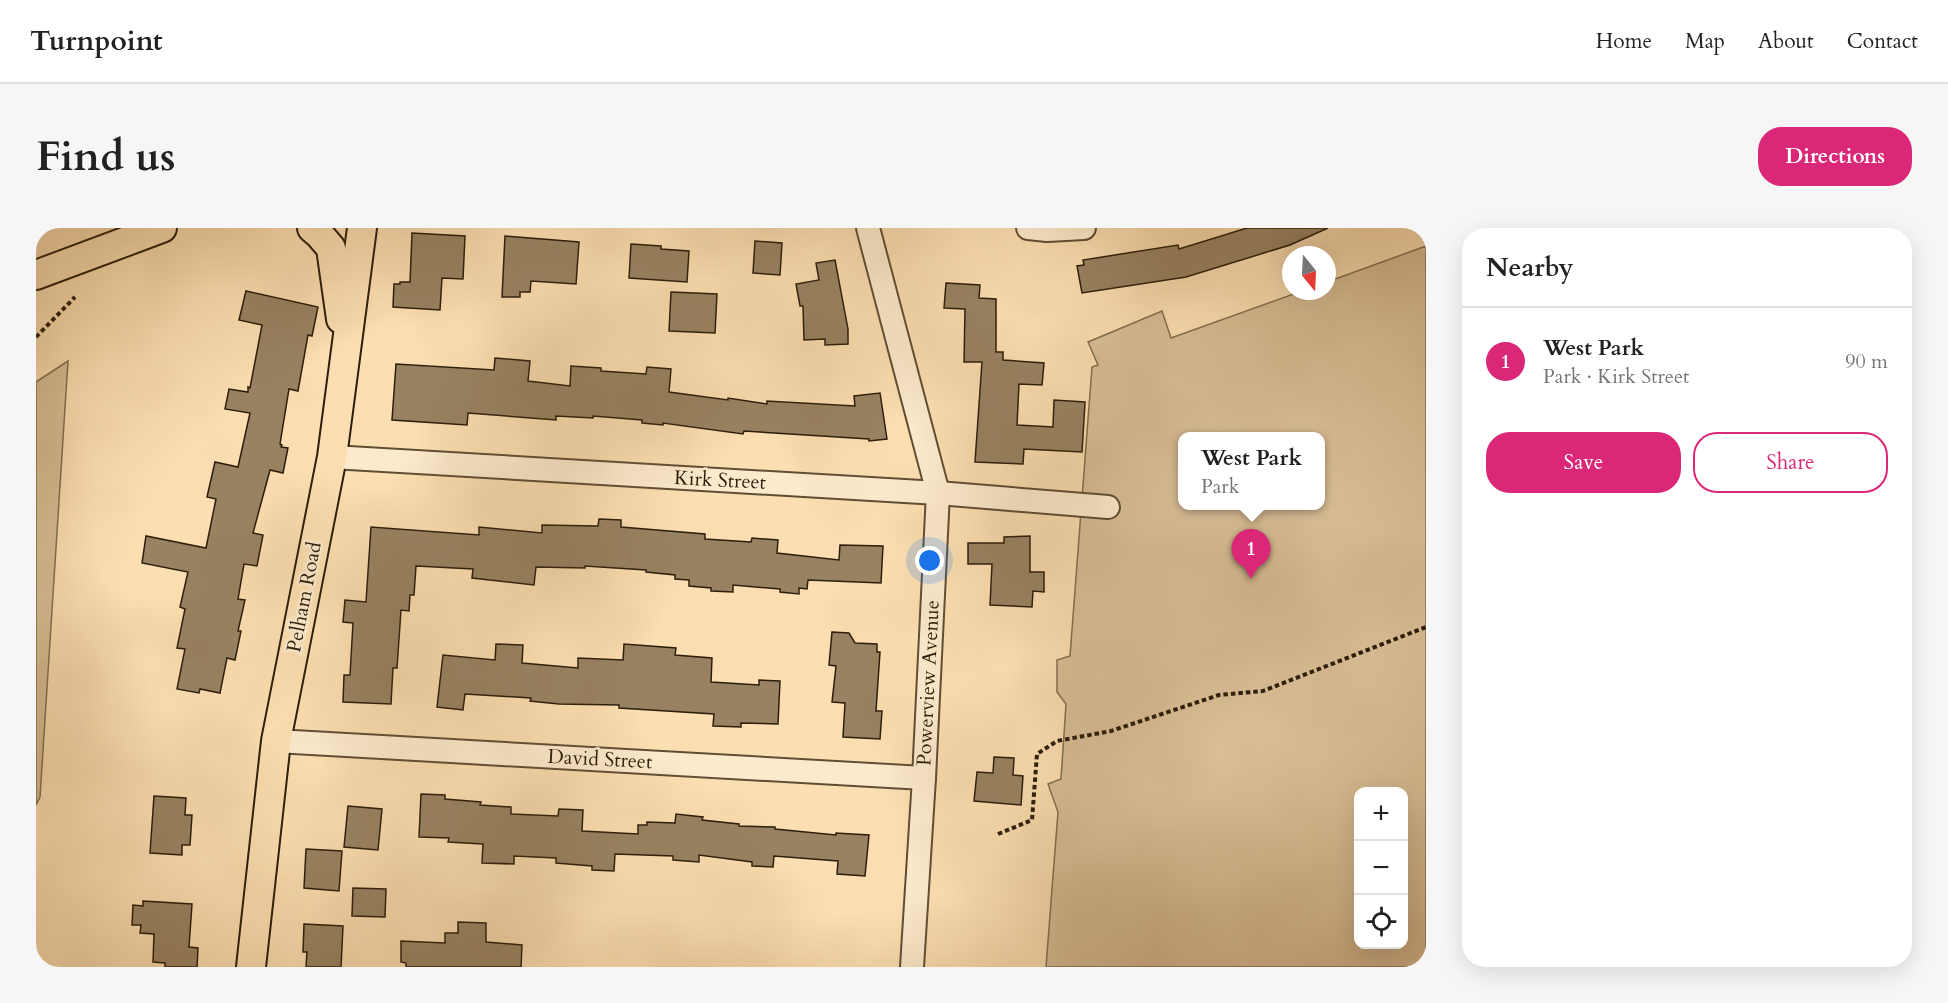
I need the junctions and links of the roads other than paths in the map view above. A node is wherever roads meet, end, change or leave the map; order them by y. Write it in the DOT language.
graph roads {
  1 [pos="162,228"];
  2 [pos="312,228"];
  3 [pos="362,228"];
  4 [pos="868,228"];
  5 [pos="1028,228"];
  6 [pos="1084,228"];
  7 [pos="36,275"];
  8 [pos="347,354"];
  9 [pos="332,457"];
  10 [pos="938,493"];
  11 [pos="1108,507"];
  12 [pos="276,741"];
  13 [pos="924,778"];
  14 [pos="251,967"];
  15 [pos="912,967"];
  1 -- 7 [label="main road"];
  2 -- 8 [label="main road"];
  3 -- 8 [label="main road, Pelham Road"];
  4 -- 10 [label="street, Powerview Avenue"];
  5 -- 6 [label="street"];
  8 -- 9 [label="main road, Pelham Road"];
  9 -- 10 [label="street, Kirk Street"];
  9 -- 12 [label="main road, Pelham Road"];
  10 -- 11 [label="street, Kirk Street"];
  10 -- 13 [label="street, Powerview Avenue"];
  12 -- 13 [label="street, David Street"];
  12 -- 14 [label="main road, Pelham Road"];
  13 -- 15 [label="street, Powerview Avenue"];
}
